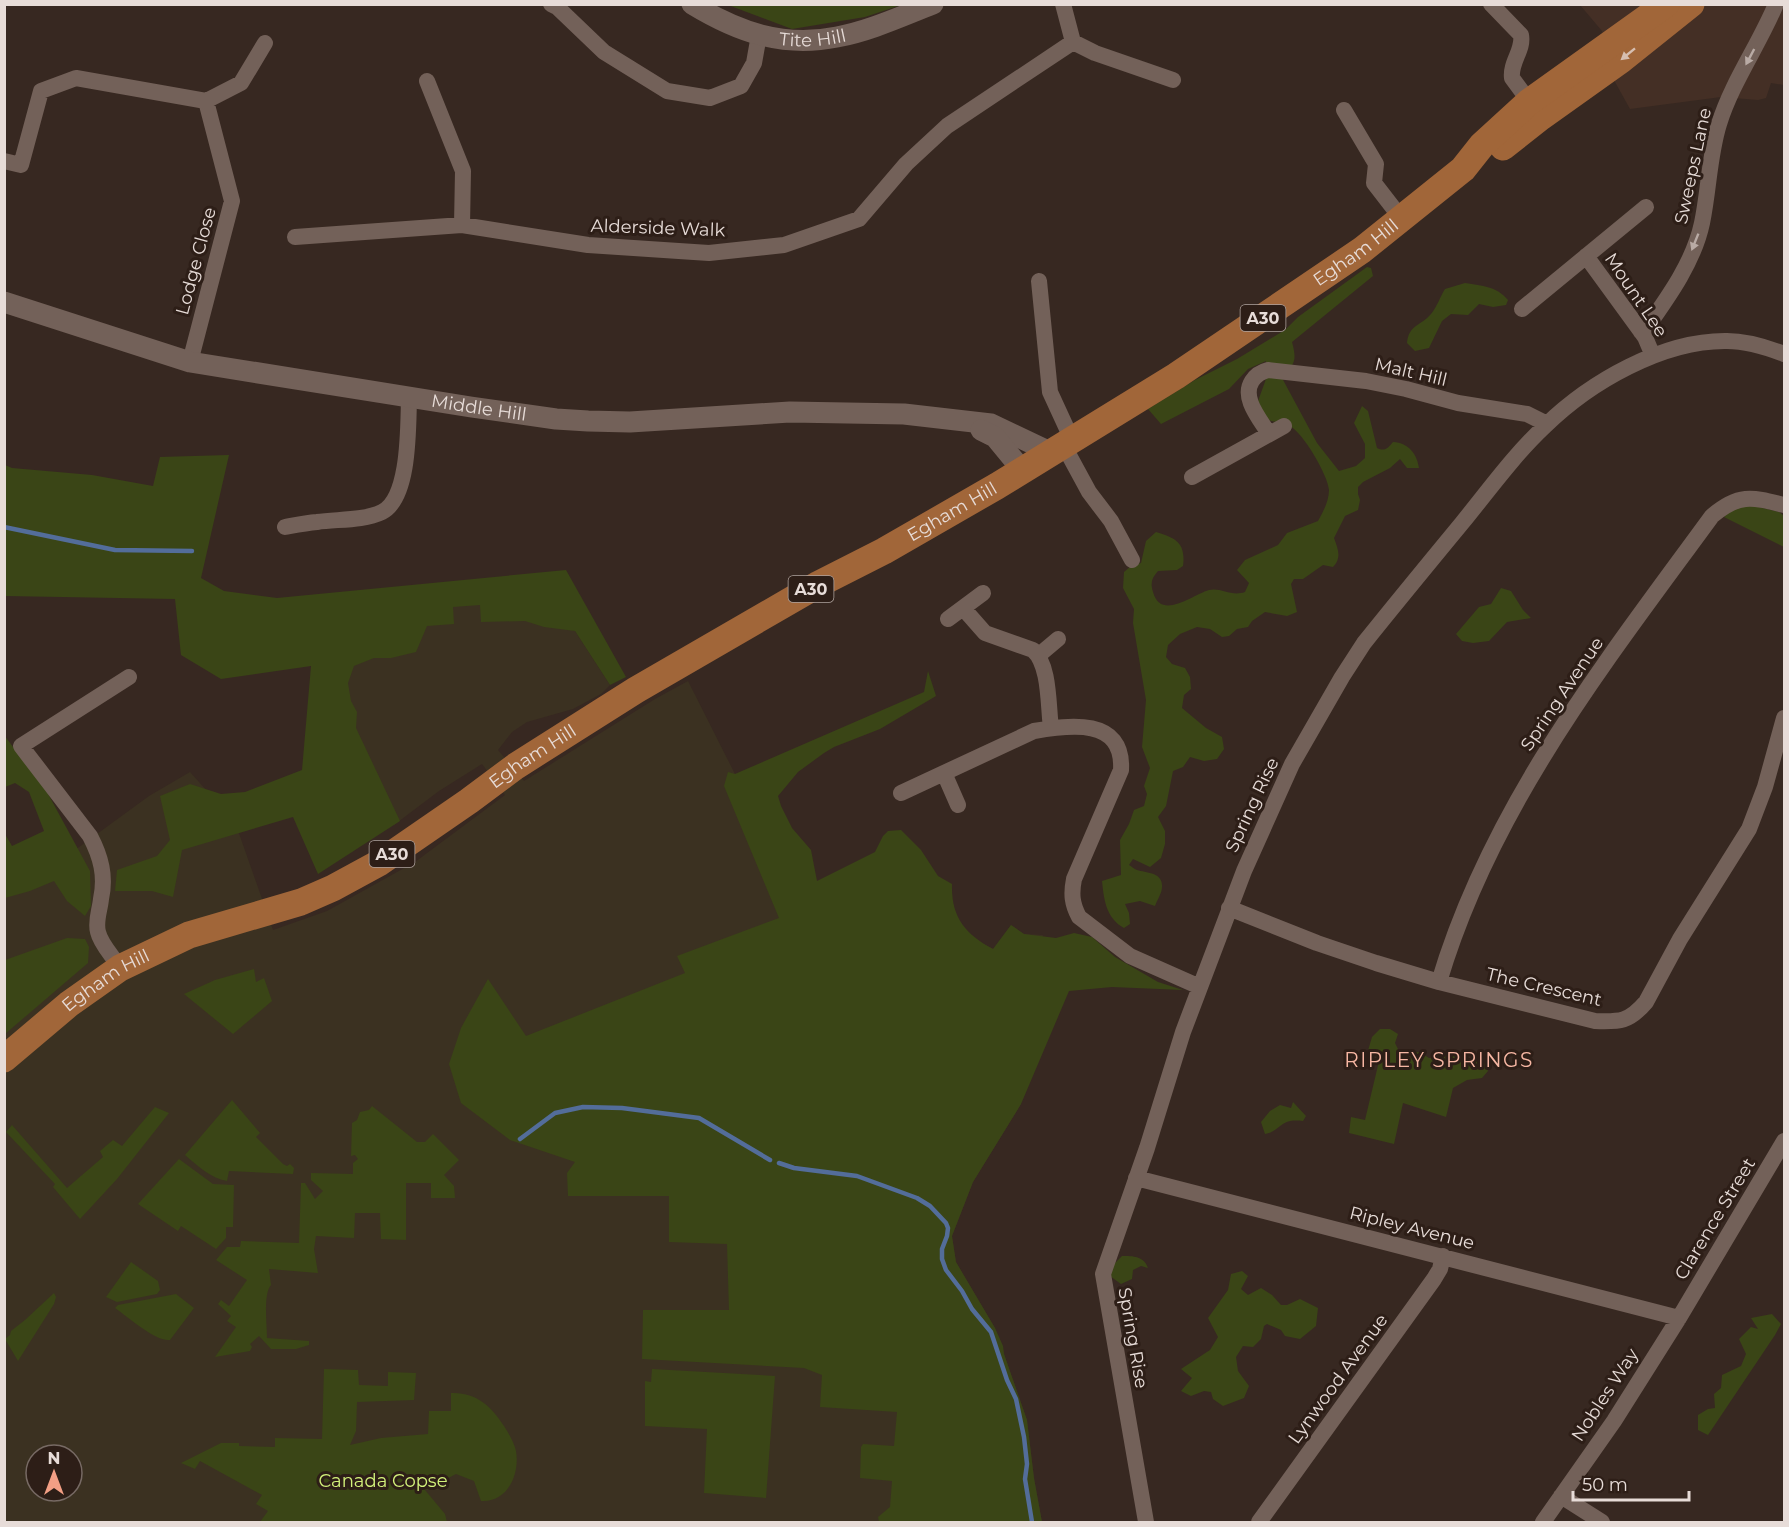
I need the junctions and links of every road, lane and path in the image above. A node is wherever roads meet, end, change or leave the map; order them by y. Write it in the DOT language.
graph roads {
  1 [pos="551,4"];
  2 [pos="692,4"];
  3 [pos="933,4"];
  4 [pos="1063,4"];
  5 [pos="1491,4"];
  6 [pos="1666,4"];
  7 [pos="1691,4"];
  8 [pos="1776,5"];
  9 [pos="759,35"];
  10 [pos="1073,42"];
  11 [pos="265,43"];
  12 [pos="1173,80"];
  13 [pos="427,81"];
  14 [pos="206,101"];
  15 [pos="1344,110"];
  16 [pos="1535,110"];
  17 [pos="4,161"];
  18 [pos="1646,207"];
  19 [pos="1401,218"];
  20 [pos="462,225"];
  21 [pos="295,237"];
  22 [pos="1586,256"];
  23 [pos="1039,281"];
  24 [pos="4,302"];
  25 [pos="1522,309"];
  26 [pos="1641,332"];
  27 [pos="1785,354"];
  28 [pos="1653,356"];
  29 [pos="190,362"];
  30 [pos="409,398"];
  31 [pos="964,422"];
  32 [pos="1547,424"];
  33 [pos="1284,426"];
  34 [pos="1269,434"];
  35 [pos="1063,446"];
  36 [pos="1023,471"];
  37 [pos="1192,477"];
  38 [pos="1785,505"];
  39 [pos="285,527"];
  40 [pos="1132,560"];
  41 [pos="983,593"];
  42 [pos="963,608"];
  43 [pos="948,619"];
  44 [pos="1058,639"];
  45 [pos="1039,656"];
  46 [pos="129,677"];
  47 [pos="1785,718"];
  48 [pos="1051,728"];
  49 [pos="944,773"];
  50 [pos="901,793"];
  51 [pos="958,805"];
  52 [pos="1229,908"];
  53 [pos="120,968"];
  54 [pos="1439,982"];
  55 [pos="1200,987"];
  56 [pos="4,1059"];
  57 [pos="1785,1141"];
  58 [pos="1136,1178"];
  59 [pos="1443,1256"];
  60 [pos="1679,1318"];
  61 [pos="1561,1496"];
  62 [pos="1146,1522"];
  63 [pos="1259,1522"];
  64 [pos="1543,1522"];
  65 [pos="1602,1522"];
  1 -- 9 [label="street"];
  2 -- 9 [label="street, Tite Hill"];
  3 -- 9 [label="street, Tite Hill"];
  4 -- 10 [label="street"];
  5 -- 16 [label="street"];
  6 -- 16 [label="main road, Egham Hill / A30"];
  7 -- 16 [label="main road, Egham Hill / A30, one-way"];
  8 -- 26 [label="street, Sweeps Lane, one-way"];
  10 -- 12 [label="street"];
  10 -- 20 [label="street, Alderside Walk"];
  11 -- 14 [label="street"];
  13 -- 20 [label="street"];
  14 -- 17 [label="street"];
  14 -- 29 [label="street, Lodge Close"];
  15 -- 19 [label="street"];
  16 -- 19 [label="main road, Egham Hill / A30"];
  18 -- 22 [label="street, Mount Lee"];
  19 -- 35 [label="main road, Egham Hill / A30"];
  20 -- 21 [label="street, Alderside Walk"];
  22 -- 25 [label="street, Mount Lee"];
  22 -- 26 [label="street, Mount Lee"];
  23 -- 35 [label="street"];
  24 -- 29 [label="street, Middle Hill"];
  26 -- 28 [label="street, Mount Lee"];
  27 -- 28 [label="street, Spring Rise"];
  28 -- 32 [label="street, Spring Rise"];
  29 -- 30 [label="street, Middle Hill"];
  30 -- 31 [label="street, Middle Hill"];
  30 -- 39 [label="street"];
  31 -- 35 [label="street, Middle Hill"];
  31 -- 36 [label="street, Middle Hill"];
  32 -- 34 [label="street, Malt Hill"];
  32 -- 52 [label="street, Spring Rise"];
  33 -- 34 [label="street"];
  34 -- 37 [label="street"];
  35 -- 36 [label="main road, Egham Hill / A30"];
  35 -- 40 [label="street"];
  36 -- 53 [label="main road, Egham Hill / A30"];
  38 -- 54 [label="street, Spring Avenue"];
  41 -- 42 [label="street"];
  42 -- 43 [label="street"];
  42 -- 45 [label="street"];
  44 -- 45 [label="street"];
  45 -- 48 [label="street"];
  46 -- 53 [label="street"];
  47 -- 54 [label="street, The Crescent"];
  48 -- 49 [label="street"];
  48 -- 55 [label="street"];
  49 -- 50 [label="street"];
  49 -- 51 [label="street"];
  52 -- 54 [label="street, The Crescent"];
  52 -- 55 [label="street, Spring Rise"];
  53 -- 56 [label="main road, Egham Hill / A30"];
  55 -- 58 [label="street, Spring Rise"];
  57 -- 60 [label="street, Clarence Street"];
  58 -- 59 [label="street, Ripley Avenue"];
  58 -- 62 [label="street, Spring Rise"];
  59 -- 60 [label="street, Ripley Avenue"];
  59 -- 63 [label="street, Lynwood Avenue"];
  60 -- 61 [label="street, Nobles Way"];
  61 -- 64 [label="street, Nobles Way"];
  61 -- 65 [label="street"];
}
